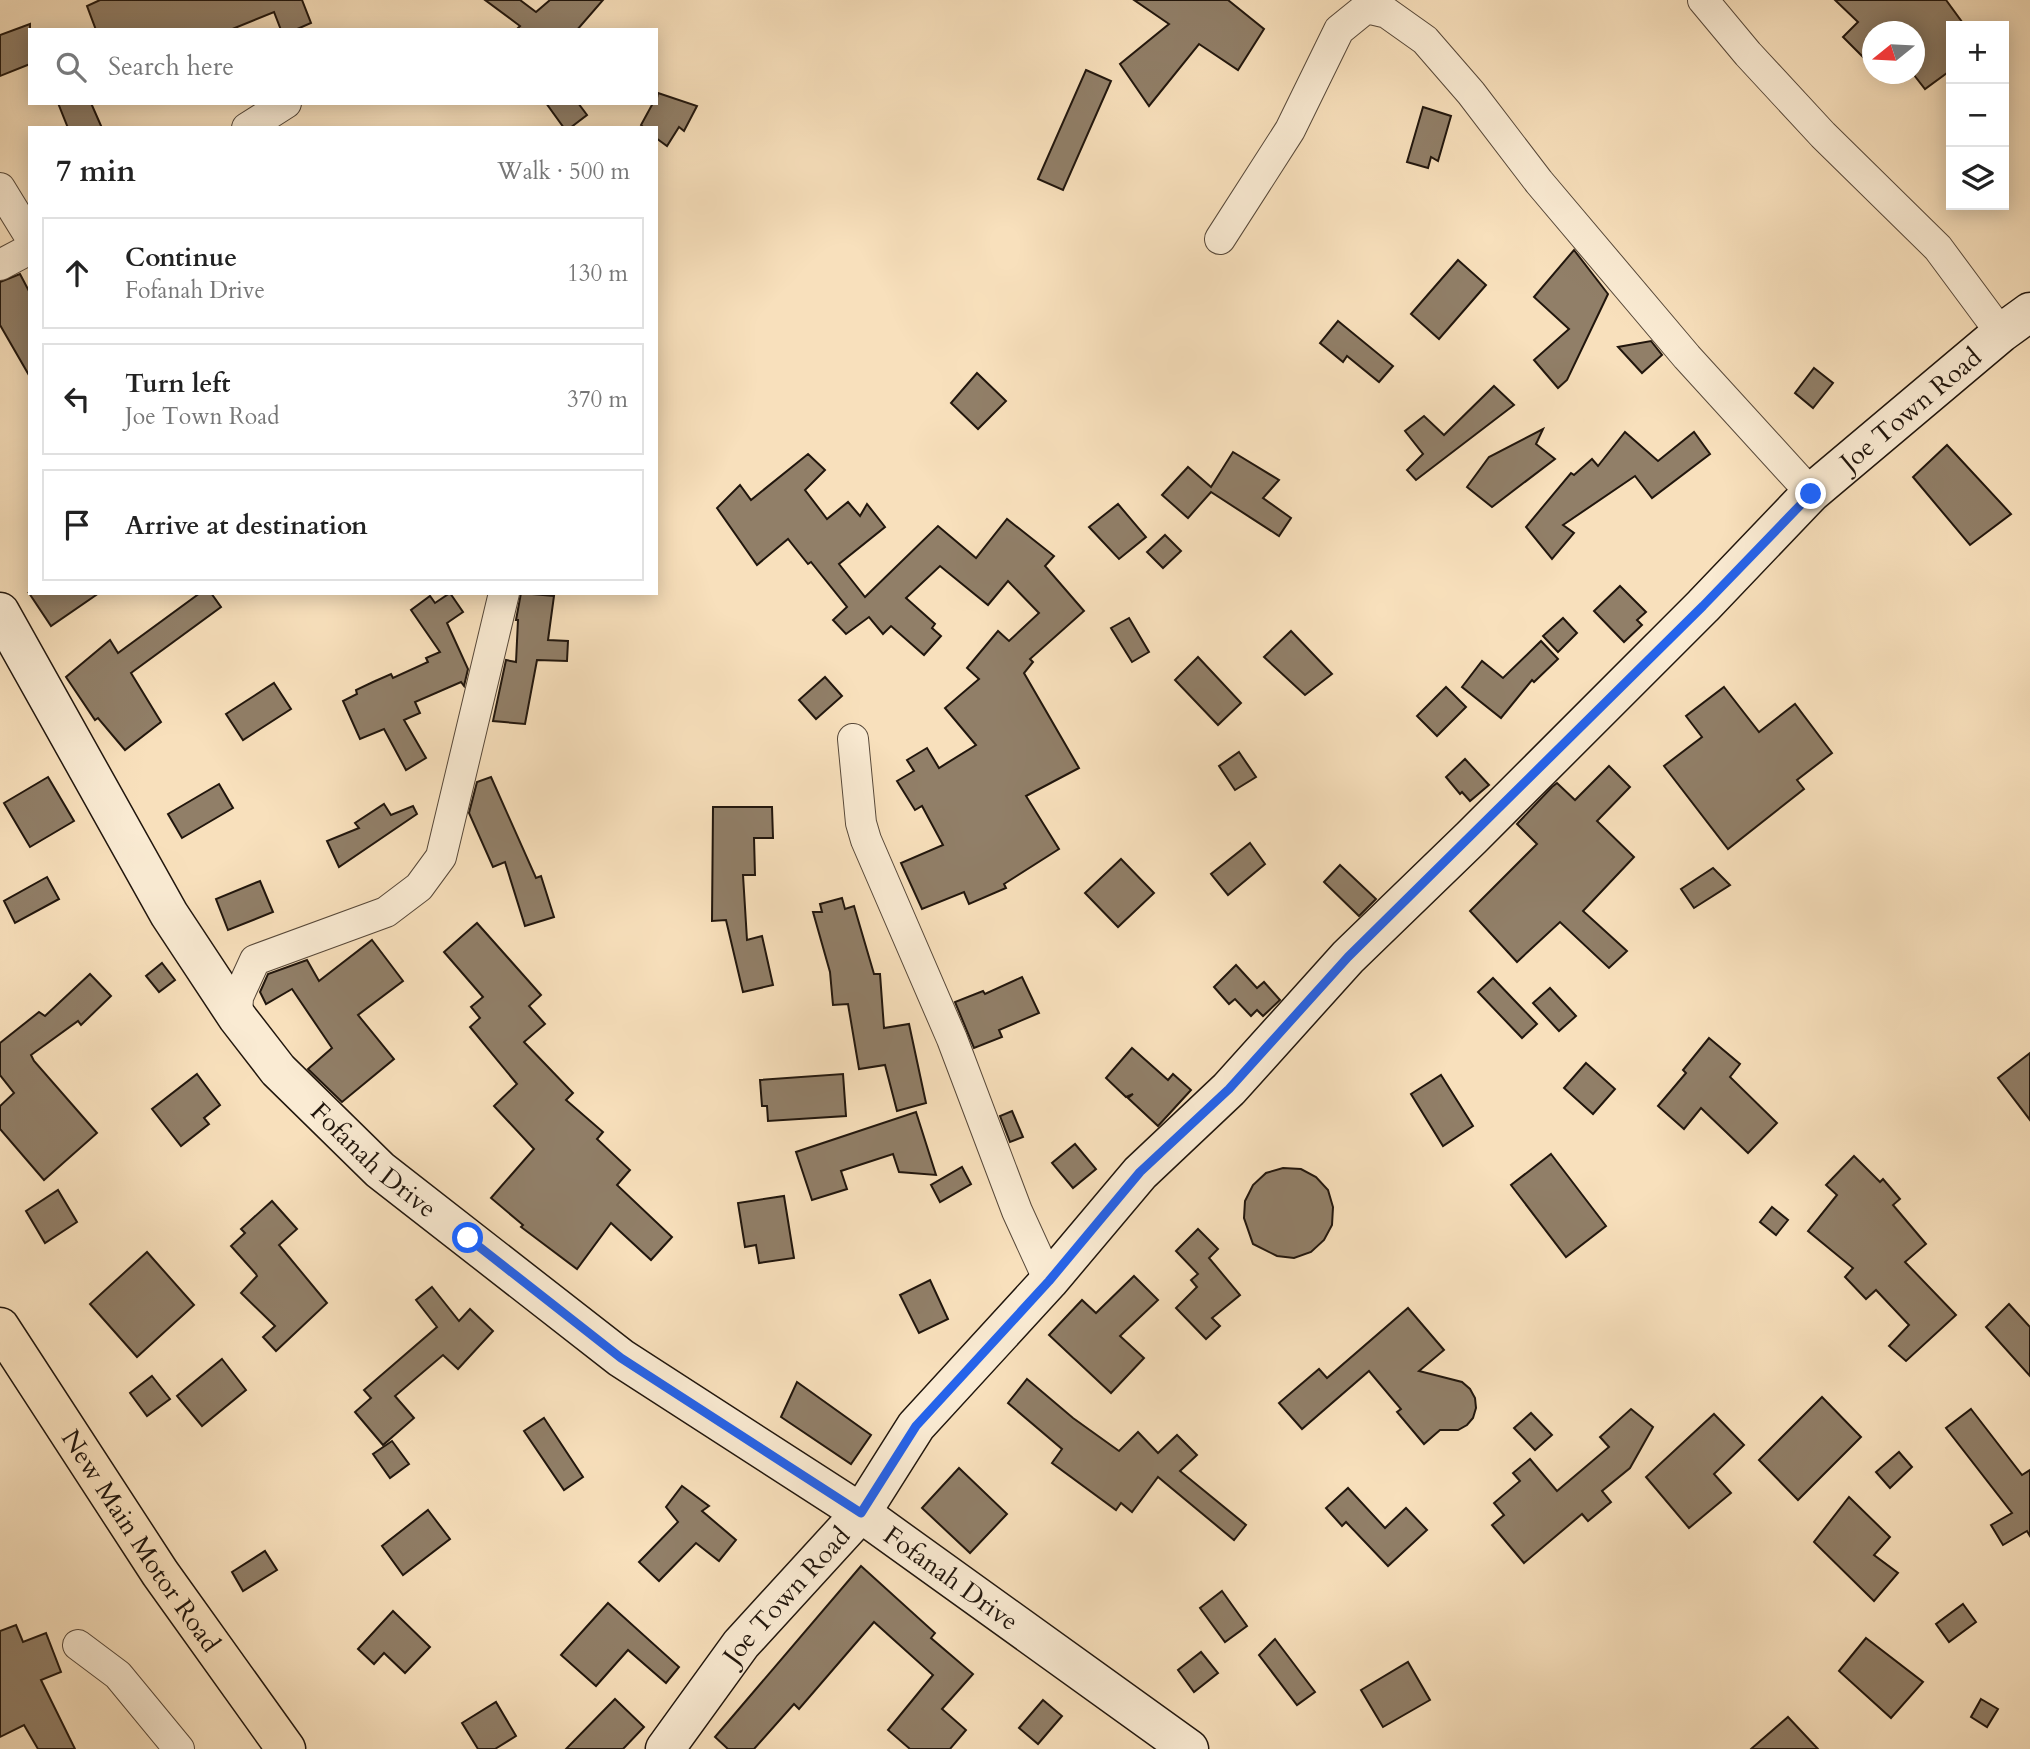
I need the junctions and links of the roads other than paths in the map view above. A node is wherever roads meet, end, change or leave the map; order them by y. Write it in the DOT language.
graph roads {
  1 [pos="1703,0"];
  2 [pos="283,105"];
  3 [pos="250,126"];
  4 [pos="0,188"];
  5 [pos="28,234"];
  6 [pos="1220,239"];
  7 [pos="28,250"];
  8 [pos="0,265"];
  9 [pos="2016,323"];
  10 [pos="1811,494"];
  11 [pos="504,595"];
  12 [pos="0,612"];
  13 [pos="853,739"];
  14 [pos="237,1017"];
  15 [pos="1049,1281"];
  16 [pos="0,1327"];
  17 [pos="0,1368"];
  18 [pos="861,1513"];
  19 [pos="78,1644"];
  20 [pos="179,1749"];
  21 [pos="259,1749"];
  22 [pos="286,1749"];
  23 [pos="666,1749"];
  24 [pos="1189,1749"];
  1 -- 9 [label="street"];
  2 -- 3 [label="street"];
  4 -- 5 [label="street"];
  6 -- 10 [label="street"];
  7 -- 8 [label="street"];
  9 -- 10 [label="street, Joe Town Road"];
  10 -- 15 [label="street, Joe Town Road"];
  11 -- 14 [label="street"];
  12 -- 14 [label="street, Fofanah Drive"];
  13 -- 15 [label="street"];
  14 -- 18 [label="street, Fofanah Drive"];
  15 -- 18 [label="street, Joe Town Road"];
  16 -- 22 [label="highway, New Main Motor Road"];
  17 -- 21 [label="highway, New Main Motor Road"];
  18 -- 23 [label="street, Joe Town Road"];
  18 -- 24 [label="street, Fofanah Drive"];
  19 -- 20 [label="street"];
}
